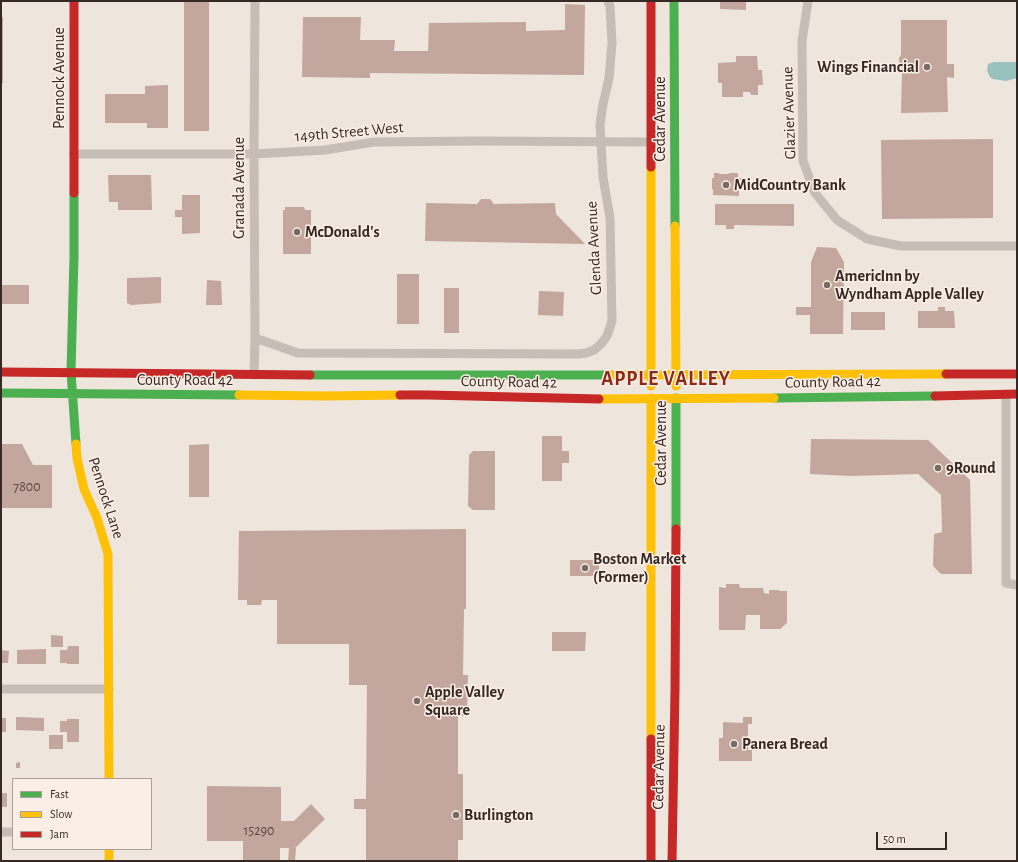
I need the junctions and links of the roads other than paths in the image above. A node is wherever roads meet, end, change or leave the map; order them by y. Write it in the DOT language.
graph roads {
  1 [pos="74,1"];
  2 [pos="255,1"];
  3 [pos="608,1"];
  4 [pos="651,1"];
  5 [pos="674,1"];
  6 [pos="808,1"];
  7 [pos="601,142"];
  8 [pos="651,142"];
  9 [pos="74,154"];
  10 [pos="254,154"];
  11 [pos="1017,246"];
  12 [pos="255,338"];
  13 [pos="1,372"];
  14 [pos="71,372"];
  15 [pos="651,374"];
  16 [pos="1017,374"];
  17 [pos="254,375"];
  18 [pos="676,375"];
  19 [pos="1,394"];
  20 [pos="72,394"];
  21 [pos="1006,394"];
  22 [pos="1017,394"];
  23 [pos="651,398"];
  24 [pos="676,398"];
  25 [pos="1017,585"];
  26 [pos="1,689"];
  27 [pos="109,689"];
  28 [pos="109,778"];
  29 [pos="1,832"];
  30 [pos="12,832"];
  31 [pos="109,850"];
  32 [pos="109,861"];
  33 [pos="651,861"];
  34 [pos="672,861"];
  1 -- 9 [label="main road, Pennock Avenue"];
  2 -- 10 [label="street, Granada Avenue"];
  3 -- 7 [label="street, Glenda Avenue"];
  4 -- 8 [label="main road, Cedar Avenue"];
  5 -- 18 [label="main road, Cedar Avenue"];
  6 -- 11 [label="street, Glazier Avenue"];
  7 -- 8 [label="street, 149th Street West"];
  7 -- 10 [label="street, 149th Street West"];
  7 -- 12 [label="street, Glenda Avenue"];
  8 -- 15 [label="main road, Cedar Avenue"];
  9 -- 10 [label="street, 149th Street West"];
  9 -- 14 [label="main road, Pennock Lane"];
  10 -- 12 [label="street, Granada Avenue"];
  12 -- 17 [label="street, Granada Avenue"];
  13 -- 14 [label="main road, County Road 42"];
  14 -- 17 [label="main road, County Road 42"];
  14 -- 20 [label="main road, Pennock Lane"];
  15 -- 17 [label="main road, County Road 42"];
  15 -- 18 [label="main road, County Road 42"];
  15 -- 23 [label="main road, Cedar Avenue"];
  16 -- 18 [label="main road, County Road 42"];
  18 -- 24 [label="main road, Cedar Avenue"];
  19 -- 20 [label="main road, County Road 42"];
  20 -- 23 [label="main road, County Road 42"];
  20 -- 27 [label="main road, Pennock Lane"];
  21 -- 22 [label="main road, County Road 42"];
  21 -- 24 [label="main road, County Road 42"];
  21 -- 25 [label="street"];
  23 -- 24 [label="main road, County Road 42"];
  23 -- 33 [label="main road, Cedar Avenue"];
  24 -- 34 [label="main road, Cedar Avenue"];
  26 -- 27 [label="street"];
  27 -- 28 [label="main road, Pennock Lane"];
  29 -- 30 [label="street"];
  31 -- 32 [label="main road"];
}
